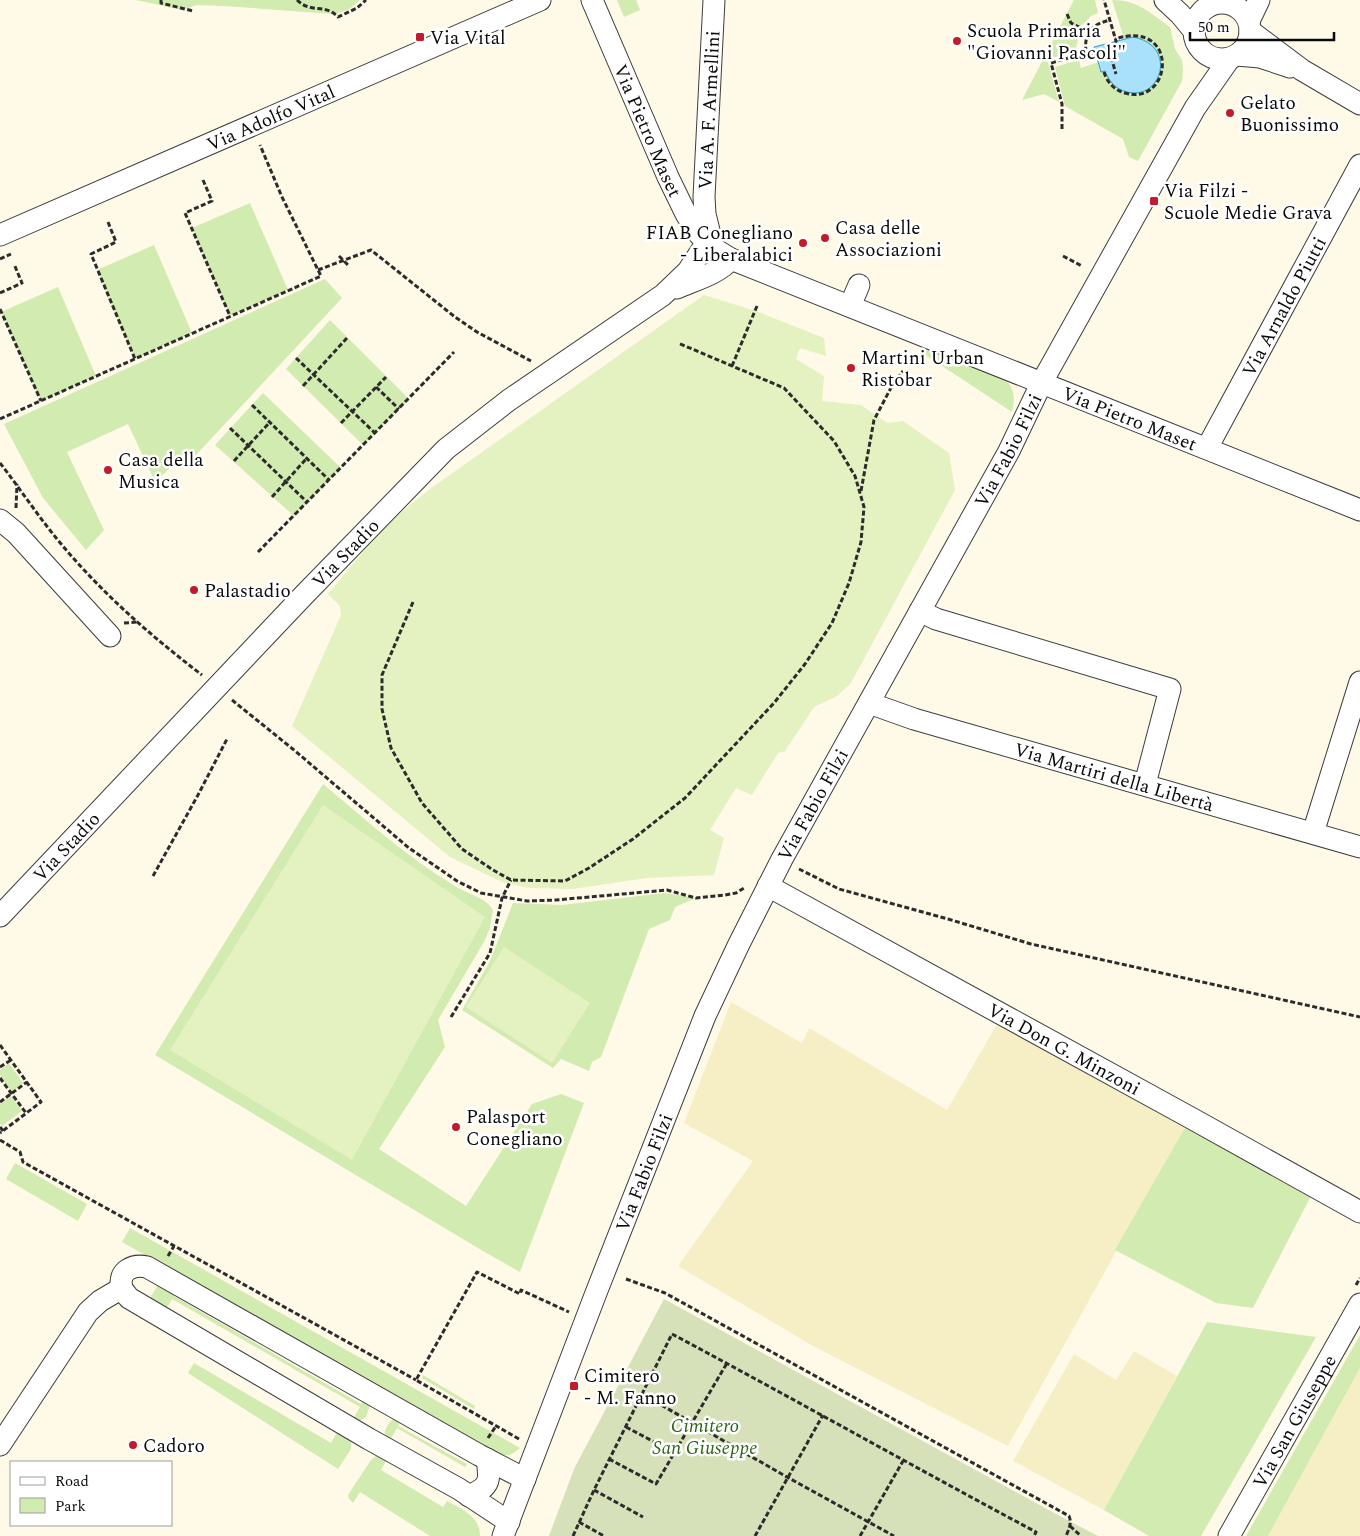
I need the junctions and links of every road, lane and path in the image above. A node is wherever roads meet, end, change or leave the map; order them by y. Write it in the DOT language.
graph roads {
  1 [pos="161,0"];
  2 [pos="297,0"];
  3 [pos="366,0"];
  4 [pos="540,0"];
  5 [pos="592,0"];
  6 [pos="714,0"];
  7 [pos="1104,0"];
  8 [pos="1165,0"];
  9 [pos="1259,0"];
  10 [pos="1224,2"];
  11 [pos="193,11"];
  12 [pos="1066,14"];
  13 [pos="1110,20"];
  14 [pos="1249,26"];
  15 [pos="1089,32"];
  16 [pos="1115,39"];
  17 [pos="1198,40"];
  18 [pos="1086,53"];
  19 [pos="1111,56"];
  20 [pos="1233,56"];
  21 [pos="1302,70"];
  22 [pos="1104,72"];
  23 [pos="1116,74"];
  24 [pos="1360,104"];
  25 [pos="1195,108"];
  26 [pos="1062,128"];
  27 [pos="260,145"];
  28 [pos="1360,165"];
  29 [pos="704,166"];
  30 [pos="668,177"];
  31 [pos="203,180"];
  32 [pos="108,222"];
  33 [pos="0,235"];
  34 [pos="710,245"];
  35 [pos="339,256"];
  36 [pos="1063,256"];
  37 [pos="731,259"];
  38 [pos="343,260"];
  39 [pos="14,264"];
  40 [pos="349,266"];
  41 [pos="1082,266"];
  42 [pos="318,270"];
  43 [pos="859,285"];
  44 [pos="0,293"];
  45 [pos="663,294"];
  46 [pos="757,306"];
  47 [pos="850,306"];
  48 [pos="0,309"];
  49 [pos="230,316"];
  50 [pos="347,338"];
  51 [pos="678,343"];
  52 [pos="454,352"];
  53 [pos="296,358"];
  54 [pos="135,359"];
  55 [pos="732,366"];
  56 [pos="551,371"];
  57 [pos="903,371"];
  58 [pos="314,374"];
  59 [pos="386,377"];
  60 [pos="1042,382"];
  61 [pos="302,386"];
  62 [pos="376,387"];
  63 [pos="41,400"];
  64 [pos="252,404"];
  65 [pos="399,409"];
  66 [pos="352,411"];
  67 [pos="0,419"];
  68 [pos="270,422"];
  69 [pos="341,423"];
  70 [pos="230,428"];
  71 [pos="375,433"];
  72 [pos="248,446"];
  73 [pos="1207,448"];
  74 [pos="308,458"];
  75 [pos="234,461"];
  76 [pos="0,463"];
  77 [pos="329,480"];
  78 [pos="286,482"];
  79 [pos="860,494"];
  80 [pos="272,496"];
  81 [pos="307,502"];
  82 [pos="1360,510"];
  83 [pos="0,520"];
  84 [pos="258,552"];
  85 [pos="413,602"];
  86 [pos="920,611"];
  87 [pos="110,636"];
  88 [pos="206,678"];
  89 [pos="1360,682"];
  90 [pos="226,695"];
  91 [pos="869,703"];
  92 [pos="227,740"];
  93 [pos="1145,784"];
  94 [pos="1313,833"];
  95 [pos="1360,847"];
  96 [pos="794,866"];
  97 [pos="153,876"];
  98 [pos="511,880"];
  99 [pos="758,883"];
  100 [pos="502,898"];
  101 [pos="0,916"];
  102 [pos="451,1017"];
  103 [pos="1360,1017"];
  104 [pos="0,1044"];
  105 [pos="11,1060"];
  106 [pos="0,1068"];
  107 [pos="0,1078"];
  108 [pos="27,1082"];
  109 [pos="12,1093"];
  110 [pos="0,1102"];
  111 [pos="26,1114"];
  112 [pos="0,1127"];
  113 [pos="2,1132"];
  114 [pos="0,1140"];
  115 [pos="1360,1212"];
  116 [pos="626,1279"];
  117 [pos="122,1288"];
  118 [pos="1360,1304"];
  119 [pos="574,1314"];
  120 [pos="727,1363"];
  121 [pos="416,1380"];
  122 [pos="642,1394"];
  123 [pos="823,1415"];
  124 [pos="692,1423"];
  125 [pos="626,1427"];
  126 [pos="524,1442"];
  127 [pos="0,1445"];
  128 [pos="675,1452"];
  129 [pos="487,1459"];
  130 [pos="609,1459"];
  131 [pos="903,1461"];
  132 [pos="787,1477"];
  133 [pos="525,1479"];
  134 [pos="594,1490"];
  135 [pos="469,1496"];
  136 [pos="643,1516"];
  137 [pos="579,1522"];
  138 [pos="868,1522"];
  139 [pos="1070,1526"];
  140 [pos="506,1529"];
  141 [pos="573,1536"];
  142 [pos="604,1536"];
  143 [pos="755,1536"];
  144 [pos="860,1536"];
  145 [pos="894,1536"];
  146 [pos="1034,1536"];
  147 [pos="1066,1536"];
  148 [pos="1081,1536"];
  149 [pos="1229,1536"];
  1 -- 11 [label="path"];
  2 -- 3 [label="path"];
  4 -- 33 [label="street, Via Adolfo Vital"];
  5 -- 30 [label="street, Via Pietro Maset"];
  6 -- 29 [label="street, Via A. F. Armellini"];
  7 -- 13 [label="path"];
  8 -- 17 [label="street"];
  9 -- 14 [label="street"];
  10 -- 14 [label="street"];
  10 -- 17 [label="street"];
  12 -- 15 [label="path"];
  13 -- 15 [label="path"];
  13 -- 16 [label="path"];
  14 -- 20 [label="street"];
  14 -- 21 [label="street"];
  15 -- 18 [label="path"];
  16 -- 19 [label="path"];
  16 -- 22 [label="path"];
  17 -- 20 [label="street"];
  17 -- 25 [label="street, Via Fabio Filzi"];
  18 -- 19 [label="path"];
  18 -- 26 [label="path"];
  19 -- 23 [label="path"];
  20 -- 21 [label="street"];
  20 -- 25 [label="street, Via Fabio Filzi"];
  21 -- 24 [label="street"];
  25 -- 60 [label="street, Via Fabio Filzi"];
  27 -- 42 [label="path"];
  28 -- 73 [label="street, Via Arnaldo Piutti"];
  29 -- 30 [label="street"];
  29 -- 34 [label="street, Via A. F. Armellini"];
  30 -- 34 [label="street, Via Pietro Maset"];
  31 -- 49 [label="path"];
  32 -- 54 [label="path"];
  34 -- 37 [label="street, Via Pietro Maset"];
  34 -- 45 [label="street, Via Stadio"];
  35 -- 38 [label="path"];
  36 -- 41 [label="path"];
  37 -- 45 [label="street, Via Stadio"];
  37 -- 47 [label="street, Via Pietro Maset"];
  38 -- 40 [label="path"];
  38 -- 42 [label="path"];
  38 -- 56 [label="path"];
  39 -- 44 [label="path"];
  42 -- 49 [label="path"];
  43 -- 47 [label="street"];
  45 -- 56 [label="street, Via Stadio"];
  46 -- 55 [label="path"];
  47 -- 60 [label="street, Via Pietro Maset"];
  48 -- 63 [label="path"];
  49 -- 54 [label="path"];
  50 -- 58 [label="path"];
  51 -- 55 [label="path"];
  52 -- 65 [label="path"];
  53 -- 58 [label="path"];
  54 -- 63 [label="path"];
  55 -- 79 [label="path"];
  56 -- 101 [label="street, Via Stadio"];
  57 -- 79 [label="path"];
  58 -- 61 [label="path"];
  58 -- 66 [label="path"];
  59 -- 62 [label="path"];
  60 -- 73 [label="street, Via Pietro Maset"];
  60 -- 86 [label="street, Via Fabio Filzi"];
  62 -- 65 [label="path"];
  62 -- 66 [label="path"];
  63 -- 67 [label="path"];
  64 -- 68 [label="path"];
  65 -- 71 [label="path"];
  66 -- 69 [label="path"];
  66 -- 71 [label="path"];
  68 -- 72 [label="path"];
  68 -- 74 [label="path"];
  70 -- 72 [label="path"];
  71 -- 77 [label="path"];
  72 -- 75 [label="path"];
  72 -- 78 [label="path"];
  73 -- 82 [label="street, Via Pietro Maset"];
  74 -- 77 [label="path"];
  74 -- 78 [label="path"];
  76 -- 88 [label="path"];
  77 -- 81 [label="path"];
  78 -- 80 [label="path"];
  78 -- 81 [label="path"];
  79 -- 98 [label="path"];
  81 -- 84 [label="path"];
  83 -- 87 [label="street"];
  85 -- 98 [label="path"];
  86 -- 91 [label="street, Via Fabio Filzi"];
  86 -- 93 [label="street"];
  89 -- 94 [label="street"];
  90 -- 100 [label="path"];
  91 -- 93 [label="street, Via Martiri della Libertà"];
  91 -- 99 [label="street, Via Fabio Filzi"];
  92 -- 97 [label="path"];
  93 -- 94 [label="street, Via Martiri della Libertà"];
  94 -- 95 [label="street, Via Martiri della Libertà"];
  96 -- 103 [label="path"];
  98 -- 100 [label="path"];
  99 -- 100 [label="path"];
  99 -- 115 [label="street, Via Don G. Minzoni"];
  99 -- 133 [label="street, Via Fabio Filzi"];
  100 -- 102 [label="path"];
  104 -- 105 [label="path"];
  105 -- 106 [label="path"];
  105 -- 108 [label="path"];
  107 -- 109 [label="path"];
  108 -- 109 [label="path"];
  108 -- 111 [label="path"];
  109 -- 110 [label="path"];
  109 -- 111 [label="path"];
  111 -- 113 [label="path"];
  112 -- 113 [label="path"];
  114 -- 121 [label="path"];
  116 -- 139 [label="path"];
  117 -- 127 [label="street"];
  117 -- 129 [label="street"];
  117 -- 135 [label="street"];
  118 -- 149 [label="street, Via San Giuseppe"];
  119 -- 121 [label="path"];
  120 -- 122 [label="path"];
  120 -- 123 [label="path"];
  120 -- 124 [label="path"];
  121 -- 126 [label="path"];
  122 -- 124 [label="path"];
  122 -- 125 [label="path"];
  123 -- 131 [label="path"];
  123 -- 132 [label="path"];
  124 -- 128 [label="path"];
  124 -- 132 [label="path"];
  125 -- 128 [label="path"];
  125 -- 130 [label="path"];
  128 -- 130 [label="path"];
  129 -- 133 [label="street"];
  129 -- 135 [label="street"];
  130 -- 134 [label="path"];
  131 -- 138 [label="path"];
  131 -- 146 [label="path"];
  132 -- 138 [label="path"];
  132 -- 143 [label="path"];
  133 -- 140 [label="street, Via Fabio Filzi"];
  134 -- 136 [label="path"];
  134 -- 137 [label="path"];
  135 -- 140 [label="street"];
  137 -- 141 [label="path"];
  137 -- 142 [label="path"];
  138 -- 144 [label="path"];
  138 -- 145 [label="path"];
  139 -- 147 [label="path"];
  139 -- 148 [label="path"];
}
